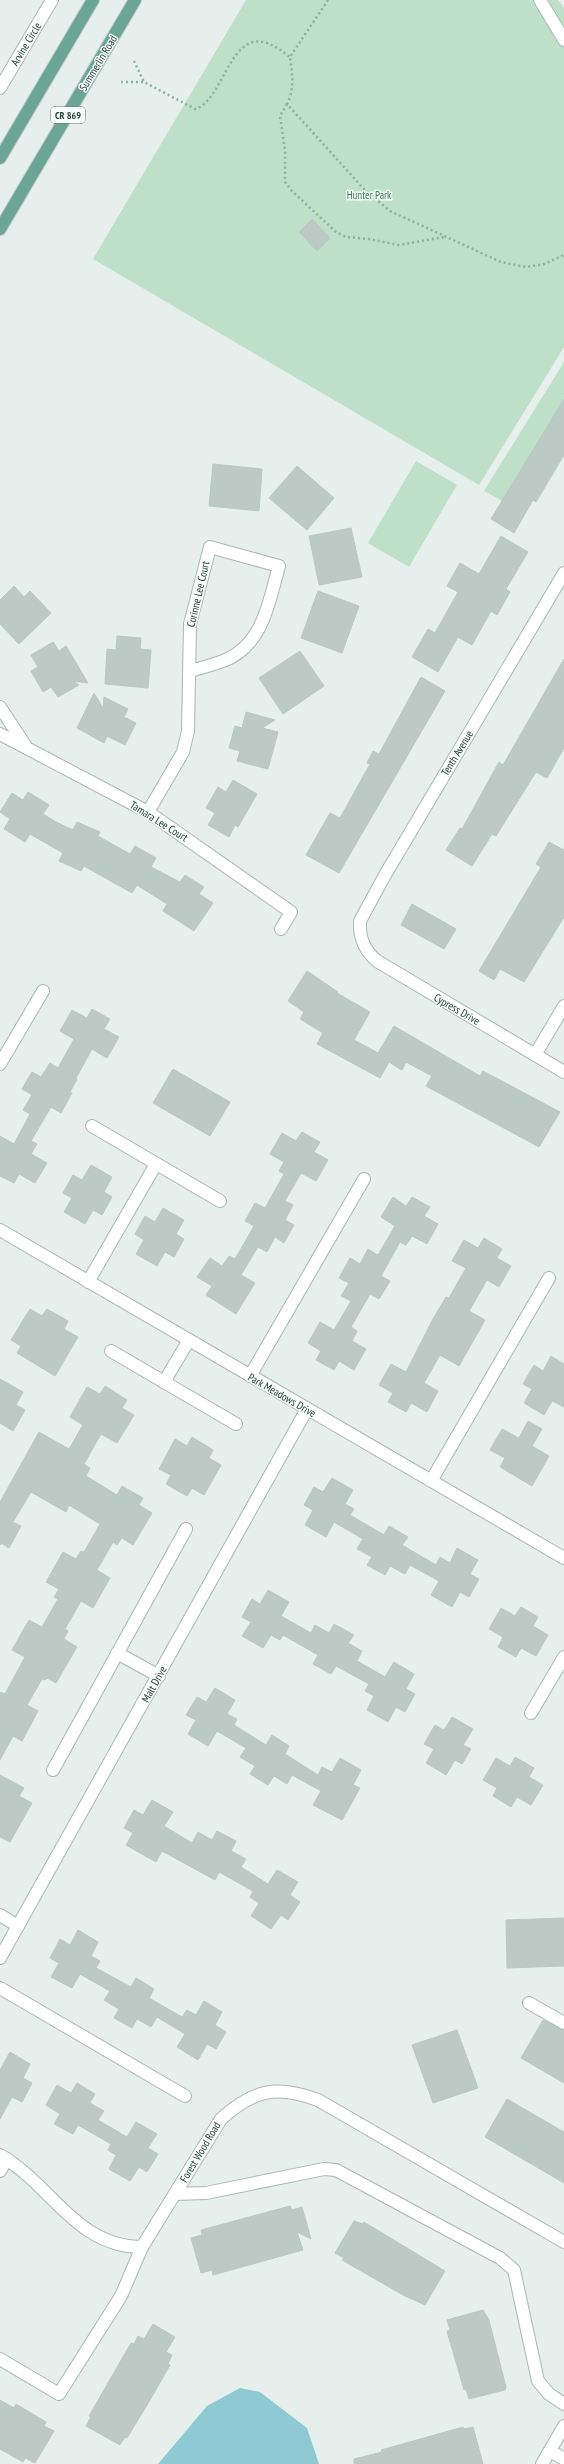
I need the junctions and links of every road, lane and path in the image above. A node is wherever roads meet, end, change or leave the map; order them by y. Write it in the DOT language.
graph roads {
  1 [pos="52,0"];
  2 [pos="93,0"];
  3 [pos="136,0"];
  4 [pos="328,0"];
  5 [pos="540,0"];
  6 [pos="564,40"];
  7 [pos="290,57"];
  8 [pos="134,61"];
  9 [pos="121,82"];
  10 [pos="144,82"];
  11 [pos="0,88"];
  12 [pos="287,104"];
  13 [pos="0,158"];
  14 [pos="0,229"];
  15 [pos="445,237"];
  16 [pos="564,255"];
  17 [pos="564,573"];
  18 [pos="190,671"];
  19 [pos="0,706"];
  20 [pos="0,734"];
  21 [pos="25,745"];
  22 [pos="148,812"];
  23 [pos="281,929"];
  24 [pos="360,936"];
  25 [pos="43,991"];
  26 [pos="564,1006"];
  27 [pos="536,1055"];
  28 [pos="0,1064"];
  29 [pos="564,1072"];
  30 [pos="92,1126"];
  31 [pos="156,1164"];
  32 [pos="364,1179"];
  33 [pos="220,1202"];
  34 [pos="0,1230"];
  35 [pos="549,1278"];
  36 [pos="88,1282"];
  37 [pos="189,1340"];
  38 [pos="111,1351"];
  39 [pos="250,1376"];
  40 [pos="164,1382"];
  41 [pos="307,1409"];
  42 [pos="236,1424"];
  43 [pos="431,1481"];
  44 [pos="186,1529"];
  45 [pos="564,1558"];
  46 [pos="118,1653"];
  47 [pos="564,1657"];
  48 [pos="159,1676"];
  49 [pos="531,1713"];
  50 [pos="53,1770"];
  51 [pos="0,1915"];
  52 [pos="18,1926"];
  53 [pos="0,1958"];
  54 [pos="0,1988"];
  55 [pos="528,2003"];
  56 [pos="564,2023"];
  57 [pos="185,2096"];
  58 [pos="3,2157"];
  59 [pos="0,2171"];
  60 [pos="175,2194"];
  61 [pos="564,2242"];
  62 [pos="142,2247"];
  63 [pos="0,2359"];
  64 [pos="564,2404"];
  65 [pos="564,2426"];
  66 [pos="550,2451"];
  67 [pos="564,2459"];
  68 [pos="542,2464"];
  1 -- 11 [label="street, Arvine Circle"];
  2 -- 13 [label="main road"];
  3 -- 14 [label="main road, Summerlin Road / CR 869"];
  4 -- 7 [label="path"];
  5 -- 6 [label="street"];
  7 -- 10 [label="path"];
  7 -- 12 [label="path"];
  8 -- 10 [label="path"];
  9 -- 10 [label="path"];
  12 -- 15 [label="path"];
  12 -- 15 [label="path"];
  15 -- 16 [label="path"];
  17 -- 24 [label="street, Tenth Avenue"];
  18 -- 18 [label="street, Corinne Lee Court"];
  18 -- 22 [label="street, Corinne Lee Court"];
  19 -- 21 [label="street"];
  20 -- 21 [label="street, Tamara Lee Court"];
  21 -- 22 [label="street, Tamara Lee Court"];
  22 -- 23 [label="street, Tamara Lee Court"];
  24 -- 27 [label="street, Cypress Drive"];
  25 -- 28 [label="street"];
  26 -- 27 [label="street"];
  27 -- 29 [label="street, Cypress Drive"];
  30 -- 31 [label="street"];
  31 -- 33 [label="street"];
  31 -- 36 [label="street"];
  32 -- 39 [label="street"];
  34 -- 36 [label="street, Park Meadows Drive"];
  35 -- 43 [label="street"];
  36 -- 37 [label="street, Park Meadows Drive"];
  37 -- 39 [label="street, Park Meadows Drive"];
  37 -- 40 [label="street"];
  38 -- 40 [label="street"];
  39 -- 41 [label="street, Park Meadows Drive"];
  40 -- 42 [label="street"];
  41 -- 43 [label="street, Park Meadows Drive"];
  41 -- 48 [label="street, Malt Drive"];
  43 -- 45 [label="street, Park Meadows Drive"];
  44 -- 46 [label="street"];
  46 -- 48 [label="street"];
  46 -- 50 [label="street"];
  47 -- 49 [label="street"];
  48 -- 52 [label="street, Malt Drive"];
  51 -- 52 [label="street"];
  52 -- 53 [label="street, Malt Drive"];
  54 -- 57 [label="street"];
  55 -- 56 [label="street"];
  58 -- 59 [label="street"];
  58 -- 62 [label="street"];
  60 -- 61 [label="street, Forest Wood Road"];
  60 -- 62 [label="street, Forest Wood Road"];
  60 -- 64 [label="street"];
  62 -- 63 [label="street, Forest Wood Road"];
  65 -- 66 [label="street"];
  66 -- 67 [label="street"];
  66 -- 68 [label="street"];
}
